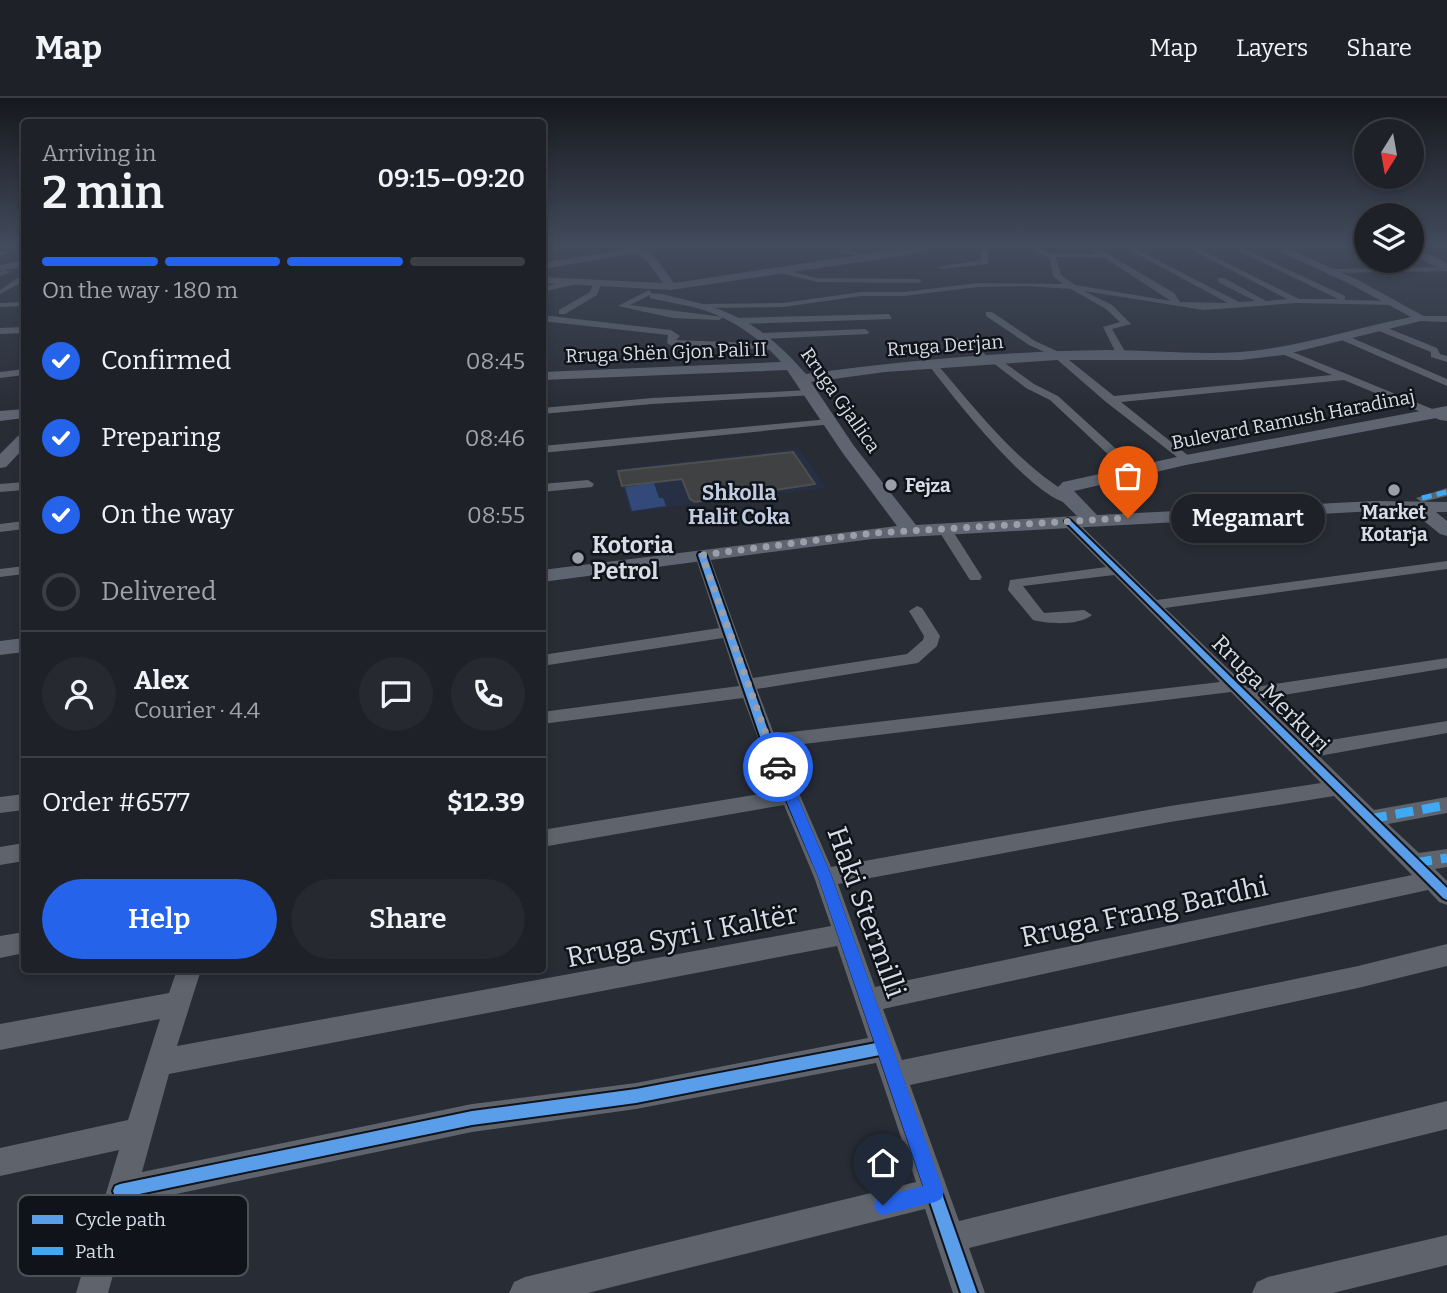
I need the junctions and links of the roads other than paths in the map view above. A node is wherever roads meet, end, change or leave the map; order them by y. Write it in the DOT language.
graph roads {
  1 [pos="583,300"];
  2 [pos="634,300"];
  3 [pos="669,300"];
  4 [pos="824,300"];
  5 [pos="1093,300"];
  6 [pos="1149,300"];
  7 [pos="1174,300"];
  8 [pos="1228,300"];
  9 [pos="1258,300"];
  10 [pos="1346,300"];
  11 [pos="1388,300"];
  12 [pos="1297,301"];
  13 [pos="1264,303"];
  14 [pos="1395,303"];
  15 [pos="21,304"];
  16 [pos="0,305"];
  17 [pos="1178,305"];
  18 [pos="703,306"];
  19 [pos="1240,306"];
  20 [pos="562,312"];
  21 [pos="989,314"];
  22 [pos="546,317"];
  23 [pos="889,317"];
  24 [pos="732,319"];
  25 [pos="1423,319"];
  26 [pos="1447,319"];
  27 [pos="1377,327"];
  28 [pos="21,330"];
  29 [pos="0,331"];
  30 [pos="865,332"];
  31 [pos="1340,335"];
  32 [pos="762,336"];
  33 [pos="951,338"];
  34 [pos="775,347"];
  35 [pos="1283,351"];
  36 [pos="1122,355"];
  37 [pos="1057,356"];
  38 [pos="1447,359"];
  39 [pos="991,360"];
  40 [pos="21,363"];
  41 [pos="0,364"];
  42 [pos="933,365"];
  43 [pos="21,372"];
  44 [pos="0,374"];
  45 [pos="546,374"];
  46 [pos="798,375"];
  47 [pos="1343,377"];
  48 [pos="1447,383"];
  49 [pos="1110,400"];
  50 [pos="546,411"];
  51 [pos="21,412"];
  52 [pos="0,414"];
  53 [pos="1443,415"];
  54 [pos="829,422"];
  55 [pos="21,446"];
  56 [pos="546,450"];
  57 [pos="0,463"];
  58 [pos="1189,464"];
  59 [pos="1133,471"];
  60 [pos="588,484"];
  61 [pos="21,486"];
  62 [pos="0,488"];
  63 [pos="546,488"];
  64 [pos="1447,492"];
  65 [pos="1079,500"];
  66 [pos="1419,502"];
  67 [pos="1447,507"];
  68 [pos="1100,519"];
  69 [pos="1068,521"];
  70 [pos="21,525"];
  71 [pos="0,528"];
  72 [pos="944,528"];
  73 [pos="910,530"];
  74 [pos="1447,530"];
  75 [pos="702,555"];
  76 [pos="1447,565"];
  77 [pos="21,570"];
  78 [pos="1117,570"];
  79 [pos="0,573"];
  80 [pos="546,575"];
  81 [pos="975,577"];
  82 [pos="1152,605"];
  83 [pos="916,611"];
  84 [pos="1084,615"];
  85 [pos="728,632"];
  86 [pos="21,645"];
  87 [pos="0,648"];
  88 [pos="546,660"];
  89 [pos="1447,663"];
  90 [pos="748,688"];
  91 [pos="1240,690"];
  92 [pos="546,717"];
  93 [pos="1447,727"];
  94 [pos="767,742"];
  95 [pos="1303,752"];
  96 [pos="1338,788"];
  97 [pos="791,796"];
  98 [pos="21,802"];
  99 [pos="0,805"];
  100 [pos="1447,805"];
  101 [pos="1369,819"];
  102 [pos="546,838"];
  103 [pos="21,852"];
  104 [pos="0,856"];
  105 [pos="1447,858"];
  106 [pos="1414,863"];
  107 [pos="825,877"];
  108 [pos="1439,888"];
  109 [pos="845,934"];
  110 [pos="21,944"];
  111 [pos="0,947"];
  112 [pos="1447,956"];
  113 [pos="188,973"];
  114 [pos="869,1000"];
  115 [pos="177,1004"];
  116 [pos="0,1037"];
  117 [pos="885,1048"];
  118 [pos="158,1063"];
  119 [pos="895,1075"];
  120 [pos="1447,1115"];
  121 [pos="138,1132"];
  122 [pos="0,1162"];
  123 [pos="120,1191"];
  124 [pos="935,1192"];
  125 [pos="119,1195"];
  126 [pos="950,1238"];
  127 [pos="1447,1250"];
  128 [pos="97,1276"];
  129 [pos="92,1293"];
  130 [pos="525,1293"];
  131 [pos="970,1293"];
  132 [pos="1268,1293"];
  1 -- 20 [label="street"];
  2 -- 24 [label="street"];
  3 -- 18 [label="street, Rruga Gjallica"];
  4 -- 18 [label="street"];
  5 -- 36 [label="street"];
  6 -- 17 [label="street"];
  7 -- 17 [label="street"];
  8 -- 19 [label="street"];
  9 -- 13 [label="street"];
  10 -- 12 [label="street"];
  10 -- 14 [label="street"];
  11 -- 14 [label="street, Rruga Derjan"];
  12 -- 13 [label="street"];
  13 -- 19 [label="street"];
  14 -- 25 [label="street, Rruga Derjan"];
  15 -- 16 [label="street"];
  17 -- 19 [label="street"];
  18 -- 24 [label="street, Rruga Gjallica"];
  21 -- 37 [label="street"];
  22 -- 34 [label="street"];
  23 -- 24 [label="street"];
  24 -- 32 [label="street, Rruga Gjallica"];
  25 -- 26 [label="street, Rruga Derjan"];
  25 -- 27 [label="street, Rruga Derjan"];
  27 -- 31 [label="street, Rruga Derjan"];
  27 -- 38 [label="street"];
  28 -- 29 [label="street"];
  30 -- 32 [label="street"];
  31 -- 35 [label="street, Rruga Derjan"];
  31 -- 48 [label="street"];
  32 -- 34 [label="street, Rruga Gjallica"];
  33 -- 39 [label="street"];
  34 -- 46 [label="street, Rruga Gjallica"];
  35 -- 36 [label="street, Rruga Derjan"];
  35 -- 47 [label="street"];
  36 -- 37 [label="street, Rruga Derjan"];
  37 -- 39 [label="street, Rruga Derjan"];
  37 -- 49 [label="street"];
  39 -- 42 [label="street, Rruga Derjan"];
  39 -- 59 [label="street"];
  40 -- 41 [label="street"];
  42 -- 46 [label="street, Rruga Derjan"];
  42 -- 65 [label="street"];
  43 -- 44 [label="street"];
  45 -- 46 [label="street, Rruga Shën Gjon Pali II"];
  46 -- 50 [label="street"];
  46 -- 54 [label="street, Rruga Gjallica"];
  47 -- 49 [label="street"];
  47 -- 53 [label="street"];
  49 -- 58 [label="street"];
  51 -- 52 [label="street"];
  53 -- 58 [label="street, Bulevard Ramush Haradinaj"];
  54 -- 56 [label="street"];
  54 -- 73 [label="street, Rruga Gjallica"];
  55 -- 57 [label="street"];
  58 -- 59 [label="street, Bulevard Ramush Haradinaj"];
  58 -- 65 [label="street, Bulevard Ramush Haradinaj"];
  59 -- 65 [label="street, Bulevard Ramush Haradinaj"];
  60 -- 63 [label="street"];
  61 -- 62 [label="street"];
  64 -- 66 [label="street"];
  65 -- 68 [label="street"];
  66 -- 67 [label="street"];
  66 -- 68 [label="street"];
  66 -- 74 [label="street"];
  68 -- 69 [label="street"];
  69 -- 72 [label="street"];
  69 -- 78 [label="street, Rruga Merkuri"];
  70 -- 71 [label="street"];
  72 -- 73 [label="street"];
  72 -- 81 [label="street"];
  73 -- 75 [label="street"];
  75 -- 80 [label="street"];
  75 -- 85 [label="street, Haki Stermilli"];
  76 -- 82 [label="street"];
  77 -- 79 [label="street"];
  78 -- 82 [label="street, Rruga Merkuri"];
  78 -- 84 [label="street"];
  82 -- 91 [label="street, Rruga Merkuri"];
  83 -- 90 [label="street"];
  85 -- 88 [label="street"];
  85 -- 90 [label="street, Haki Stermilli"];
  86 -- 87 [label="street"];
  89 -- 91 [label="street"];
  90 -- 92 [label="street"];
  90 -- 94 [label="street, Haki Stermilli"];
  91 -- 94 [label="street"];
  91 -- 95 [label="street, Rruga Merkuri"];
  93 -- 95 [label="street"];
  94 -- 97 [label="street, Haki Stermilli"];
  95 -- 96 [label="street, Rruga Merkuri"];
  96 -- 101 [label="street, Rruga Merkuri"];
  96 -- 107 [label="street"];
  97 -- 102 [label="street"];
  97 -- 107 [label="street, Haki Stermilli"];
  98 -- 99 [label="street"];
  100 -- 101 [label="street"];
  101 -- 106 [label="street, Rruga Merkuri"];
  103 -- 104 [label="street"];
  105 -- 106 [label="street"];
  106 -- 108 [label="street, Rruga Merkuri"];
  107 -- 109 [label="street, Haki Stermilli"];
  108 -- 114 [label="street, Rruga Frang Bardhi"];
  109 -- 114 [label="street, Haki Stermilli"];
  109 -- 118 [label="street, Rruga Syri I Kaltër"];
  110 -- 111 [label="street"];
  112 -- 119 [label="street"];
  113 -- 115 [label="street"];
  114 -- 117 [label="street, Haki Stermilli"];
  115 -- 116 [label="street"];
  115 -- 118 [label="street"];
  117 -- 119 [label="street, Haki Stermilli"];
  117 -- 123 [label="street"];
  118 -- 121 [label="street"];
  119 -- 124 [label="street, Haki Stermilli"];
  120 -- 126 [label="street"];
  121 -- 122 [label="street"];
  121 -- 123 [label="street"];
  123 -- 125 [label="street"];
  124 -- 126 [label="street, Haki Stermilli"];
  124 -- 130 [label="street"];
  126 -- 131 [label="street, Haki Stermilli"];
  127 -- 132 [label="street"];
  128 -- 129 [label="street"];
}
